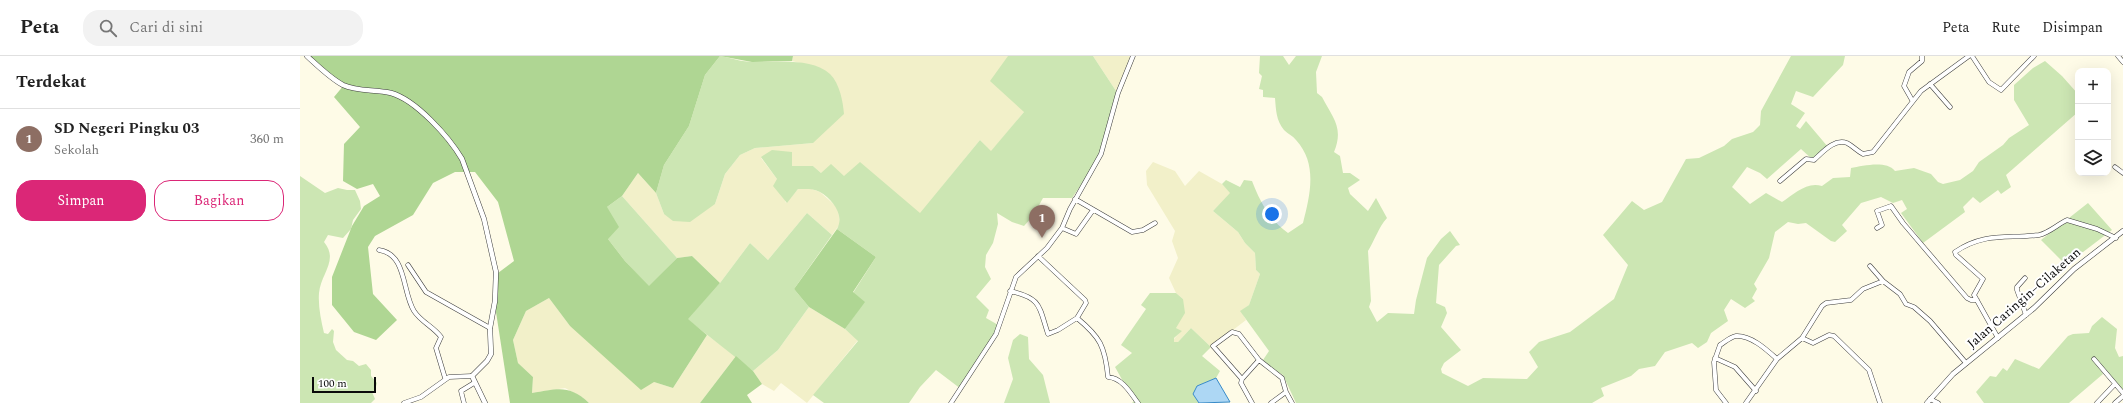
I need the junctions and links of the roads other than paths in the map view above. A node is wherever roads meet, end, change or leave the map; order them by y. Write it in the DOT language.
graph roads {
  1 [pos="307,56"];
  2 [pos="1133,56"];
  3 [pos="1922,56"];
  4 [pos="1969,56"];
  5 [pos="1972,56"];
  6 [pos="2034,56"];
  7 [pos="2118,56"];
  8 [pos="2123,61"];
  9 [pos="1930,84"];
  10 [pos="1912,100"];
  11 [pos="1950,107"];
  12 [pos="2116,167"];
  13 [pos="2123,173"];
  14 [pos="1780,181"];
  15 [pos="1076,199"];
  16 [pos="1093,210"];
  17 [pos="1155,223"];
  18 [pos="1062,228"];
  19 [pos="1877,228"];
  20 [pos="2123,232"];
  21 [pos="2116,238"];
  22 [pos="379,250"];
  23 [pos="1038,256"];
  24 [pos="408,265"];
  25 [pos="1870,266"];
  26 [pos="2025,278"];
  27 [pos="1883,281"];
  28 [pos="1010,291"];
  29 [pos="1977,300"];
  30 [pos="2026,315"];
  31 [pos="1077,318"];
  32 [pos="490,328"];
  33 [pos="1802,338"];
  34 [pos="1998,338"];
  35 [pos="1714,358"];
  36 [pos="1777,359"];
  37 [pos="2094,359"];
  38 [pos="1258,360"];
  39 [pos="1966,363"];
  40 [pos="472,376"];
  41 [pos="445,378"];
  42 [pos="1242,379"];
  43 [pos="474,383"];
  44 [pos="2115,384"];
  45 [pos="1756,391"];
  46 [pos="1286,392"];
  47 [pos="2123,394"];
  48 [pos="1928,401"];
  49 [pos="404,403"];
  50 [pos="464,403"];
  51 [pos="484,403"];
  52 [pos="951,403"];
  53 [pos="1138,403"];
  54 [pos="1252,403"];
  55 [pos="1271,403"];
  56 [pos="1292,403"];
  57 [pos="1726,403"];
  58 [pos="1746,403"];
  59 [pos="1880,403"];
  60 [pos="1938,403"];
  61 [pos="2097,403"];
  62 [pos="2115,403"];
  1 -- 32 [label="street"];
  2 -- 15 [label="street"];
  3 -- 10 [label="street"];
  4 -- 9 [label="street"];
  5 -- 6 [label="street"];
  7 -- 8 [label="street"];
  9 -- 10 [label="street"];
  9 -- 11 [label="street"];
  10 -- 14 [label="street"];
  12 -- 13 [label="street"];
  15 -- 16 [label="street"];
  15 -- 18 [label="street"];
  16 -- 17 [label="street"];
  16 -- 18 [label="street"];
  18 -- 23 [label="street"];
  19 -- 29 [label="street"];
  20 -- 21 [label="street, Jalan Caringin–Cilaketan"];
  21 -- 29 [label="street"];
  21 -- 30 [label="street, Jalan Caringin–Cilaketan"];
  22 -- 41 [label="street"];
  23 -- 28 [label="street"];
  23 -- 31 [label="street"];
  24 -- 32 [label="street"];
  25 -- 27 [label="street"];
  26 -- 30 [label="street"];
  27 -- 33 [label="street"];
  27 -- 39 [label="street"];
  28 -- 31 [label="street"];
  28 -- 52 [label="street"];
  29 -- 34 [label="street"];
  30 -- 34 [label="street, Jalan Caringin–Cilaketan"];
  31 -- 53 [label="street"];
  32 -- 40 [label="street"];
  33 -- 36 [label="street"];
  33 -- 59 [label="street"];
  34 -- 39 [label="street, Jalan Caringin–Cilaketan"];
  35 -- 36 [label="street"];
  35 -- 45 [label="street"];
  35 -- 57 [label="street"];
  36 -- 45 [label="street"];
  37 -- 44 [label="street"];
  38 -- 42 [label="street"];
  38 -- 42 [label="street"];
  38 -- 46 [label="street"];
  39 -- 48 [label="street, Jalan Caringin–Cilaketan"];
  40 -- 41 [label="street"];
  40 -- 43 [label="street"];
  41 -- 49 [label="street"];
  42 -- 54 [label="street"];
  43 -- 50 [label="street"];
  43 -- 51 [label="street"];
  44 -- 47 [label="street"];
  44 -- 61 [label="street"];
  45 -- 58 [label="street"];
  46 -- 55 [label="street"];
  46 -- 56 [label="street"];
  47 -- 62 [label="street"];
  48 -- 60 [label="street"];
}
